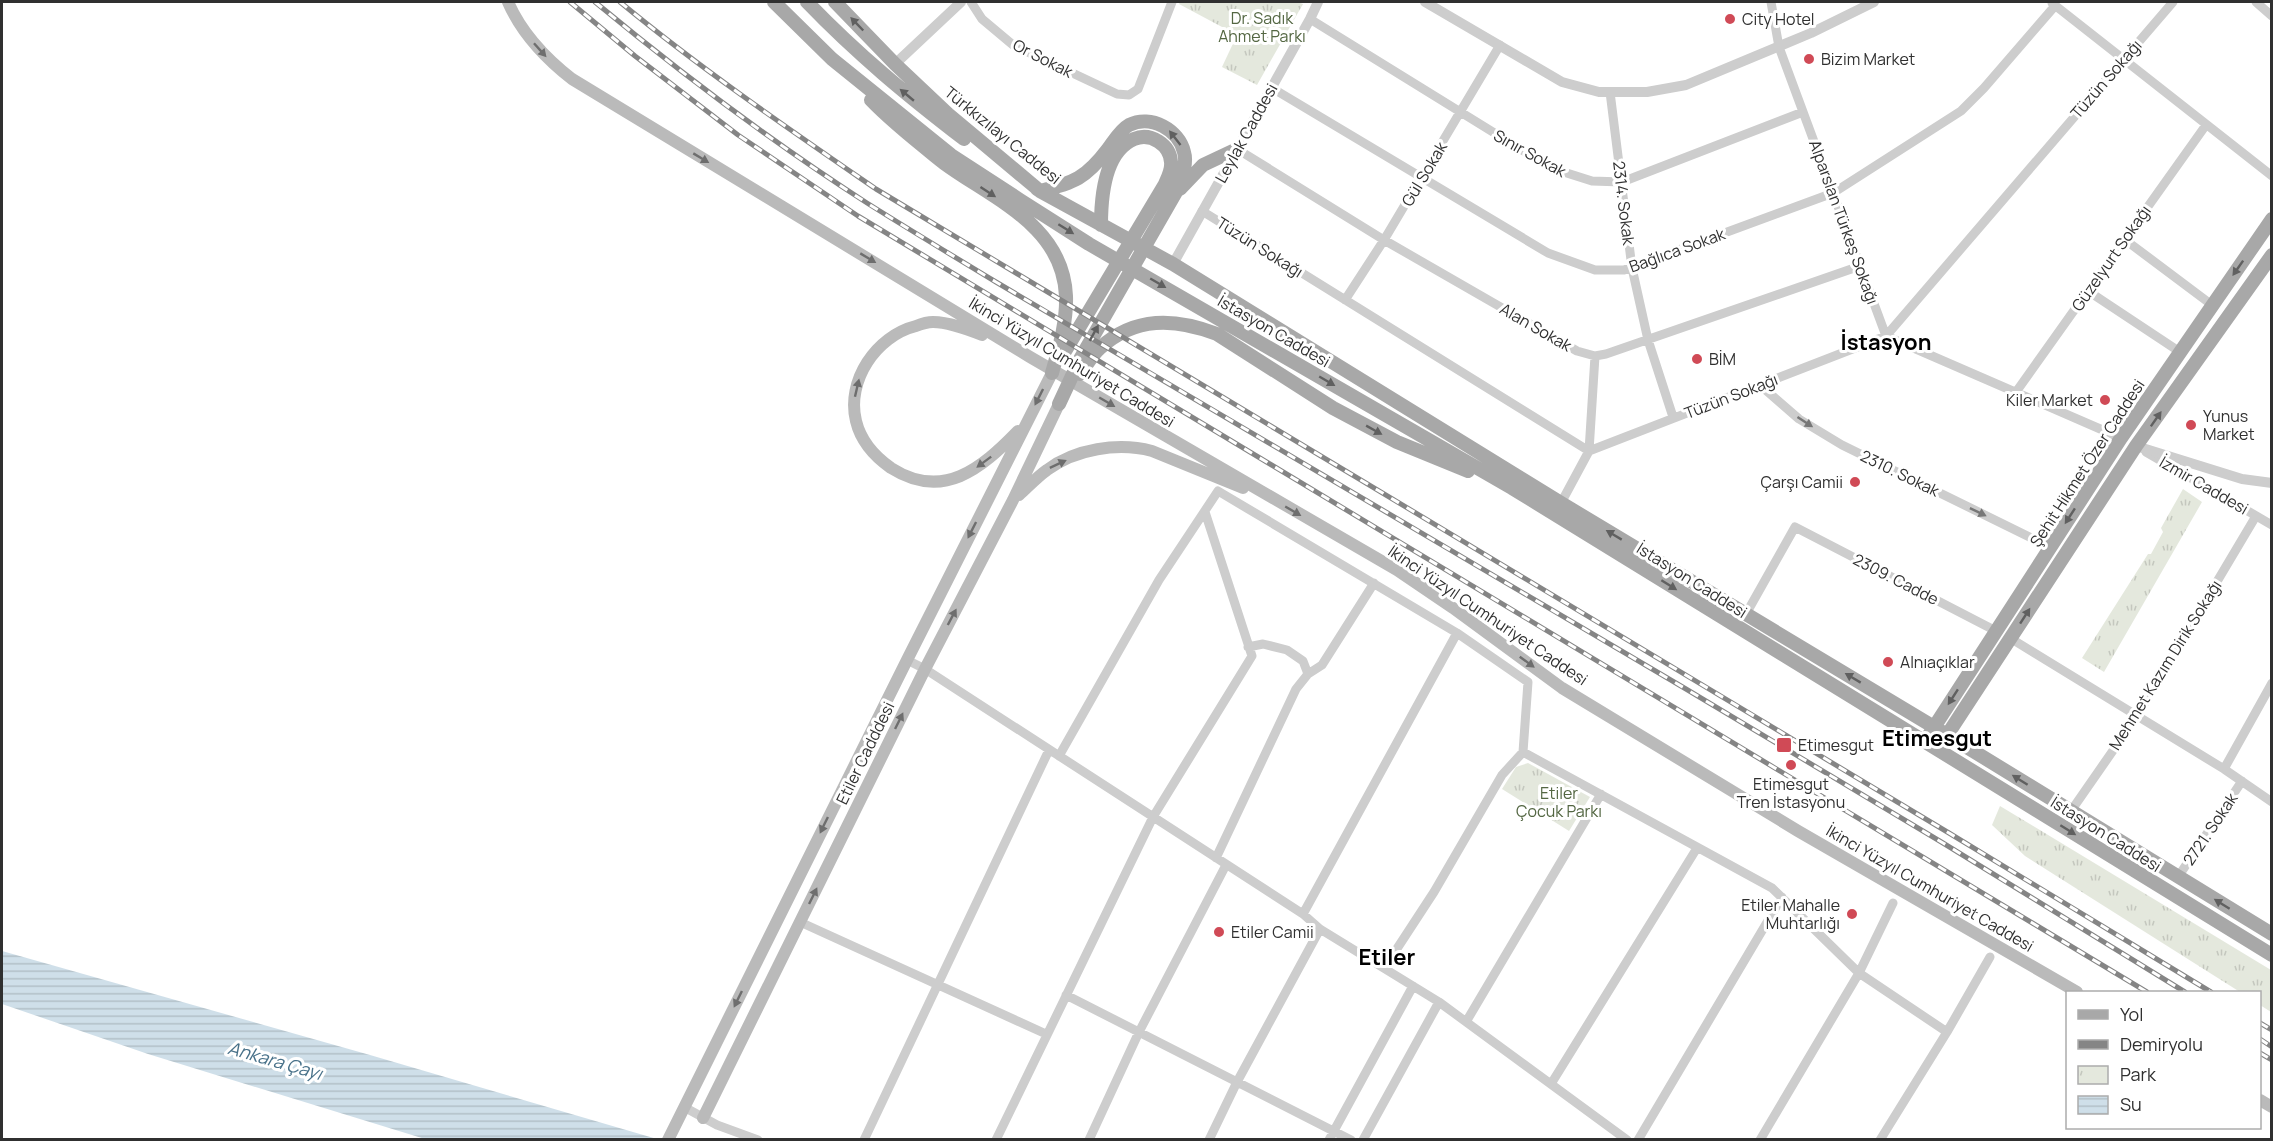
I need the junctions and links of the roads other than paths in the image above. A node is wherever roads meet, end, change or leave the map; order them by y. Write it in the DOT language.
graph roads {
  1 [pos="508,2"];
  2 [pos="774,2"];
  3 [pos="807,2"];
  4 [pos="835,2"];
  5 [pos="961,2"];
  6 [pos="971,2"];
  7 [pos="1172,2"];
  8 [pos="1318,2"];
  9 [pos="1425,2"];
  10 [pos="1771,2"];
  11 [pos="1874,2"];
  12 [pos="2174,2"];
  13 [pos="2256,2"];
  14 [pos="2052,4"];
  15 [pos="2271,16"];
  16 [pos="1310,20"];
  17 [pos="1500,45"];
  18 [pos="1779,47"];
  19 [pos="832,59"];
  20 [pos="2122,60"];
  21 [pos="895,64"];
  22 [pos="1272,88"];
  23 [pos="1610,92"];
  24 [pos="1461,112"];
  25 [pos="1803,112"];
  26 [pos="2206,125"];
  27 [pos="1237,149"];
  28 [pos="2271,176"];
  29 [pos="1422,178"];
  30 [pos="1622,182"];
  31 [pos="1170,188"];
  32 [pos="1040,190"];
  33 [pos="1833,193"];
  34 [pos="1202,211"];
  35 [pos="2271,219"];
  36 [pos="1101,225"];
  37 [pos="2124,239"];
  38 [pos="1384,240"];
  39 [pos="2271,255"];
  40 [pos="1173,264"];
  41 [pos="1860,266"];
  42 [pos="1632,268"];
  43 [pos="2088,291"];
  44 [pos="1345,300"];
  45 [pos="2212,305"];
  46 [pos="1886,336"];
  47 [pos="1648,340"];
  48 [pos="2180,352"];
  49 [pos="1596,356"];
  50 [pos="1030,357"];
  51 [pos="1052,373"];
  52 [pos="1760,385"];
  53 [pos="2016,392"];
  54 [pos="1059,404"];
  55 [pos="1673,417"];
  56 [pos="1027,422"];
  57 [pos="2121,438"];
  58 [pos="2136,446"];
  59 [pos="1589,451"];
  60 [pos="2271,483"];
  61 [pos="1512,488"];
  62 [pos="1273,499"];
  63 [pos="1013,500"];
  64 [pos="1561,503"];
  65 [pos="1205,512"];
  66 [pos="2256,516"];
  67 [pos="2271,525"];
  68 [pos="2050,547"];
  69 [pos="1374,583"];
  70 [pos="1746,614"];
  71 [pos="1996,631"];
  72 [pos="1457,633"];
  73 [pos="2010,638"];
  74 [pos="1248,646"];
  75 [pos="907,660"];
  76 [pos="925,669"];
  77 [pos="1308,674"];
  78 [pos="2271,683"];
  79 [pos="2137,716"];
  80 [pos="1934,727"];
  81 [pos="1947,735"];
  82 [pos="1924,742"];
  83 [pos="1049,750"];
  84 [pos="1937,750"];
  85 [pos="1523,752"];
  86 [pos="1059,756"];
  87 [pos="2224,769"];
  88 [pos="2242,781"];
  89 [pos="1601,794"];
  90 [pos="2271,802"];
  91 [pos="2071,811"];
  92 [pos="1153,817"];
  93 [pos="1697,848"];
  94 [pos="1216,858"];
  95 [pos="1226,865"];
  96 [pos="2178,877"];
  97 [pos="1782,897"];
  98 [pos="1893,903"];
  99 [pos="1303,914"];
  100 [pos="800,922"];
  101 [pos="1320,929"];
  102 [pos="2271,934"];
  103 [pos="2271,955"];
  104 [pos="1990,957"];
  105 [pos="1385,968"];
  106 [pos="1859,973"];
  107 [pos="938,984"];
  108 [pos="1413,986"];
  109 [pos="2074,991"];
  110 [pos="1066,995"];
  111 [pos="1439,1002"];
  112 [pos="1466,1022"];
  113 [pos="1139,1032"];
  114 [pos="1947,1032"];
  115 [pos="1046,1034"];
  116 [pos="1237,1082"];
  117 [pos="1551,1084"];
  118 [pos="684,1107"];
  119 [pos="703,1118"];
  120 [pos="670,1135"];
  121 [pos="1331,1135"];
  122 [pos="1613,1136"];
  123 [pos="758,1140"];
  124 [pos="864,1140"];
  125 [pos="996,1140"];
  126 [pos="1089,1140"];
  127 [pos="1209,1140"];
  128 [pos="1351,1140"];
  129 [pos="1363,1140"];
  130 [pos="1627,1140"];
  131 [pos="1638,1140"];
  132 [pos="1760,1140"];
  133 [pos="1880,1140"];
  1 -- 50 [label="main road, İkinci Yüzyıl Cumhuriyet Caddesi, one-way"];
  2 -- 19 [label="main road"];
  32 -- 3 [label="main road, one-way"];
  21 -- 4 [label="main road, Türkkızılayı Caddesi, one-way"];
  5 -- 21 [label="street"];
  6 -- 7 [label="street, Or Sokak"];
  8 -- 16 [label="street, Leylak Caddesi"];
  9 -- 17 [label="street"];
  10 -- 18 [label="street, Alparslan Türkeş Sokağı"];
  11 -- 18 [label="street"];
  12 -- 20 [label="street, Tüzün Sokağı"];
  13 -- 15 [label="street"];
  14 -- 20 [label="street"];
  14 -- 33 [label="street, Bağlıca Sokak"];
  16 -- 22 [label="street, Leylak Caddesi"];
  16 -- 24 [label="street, Sınır Sokak"];
  17 -- 23 [label="street"];
  17 -- 24 [label="street, Gül Sokak"];
  18 -- 23 [label="street"];
  18 -- 25 [label="street, Alparslan Türkeş Sokağı"];
  19 -- 51 [label="main road, one-way"];
  19 -- 61 [label="main road, İstasyon Caddesi, one-way"];
  20 -- 26 [label="street"];
  20 -- 46 [label="street, Tüzün Sokağı"];
  21 -- 32 [label="main road, Türkkızılayı Caddesi"];
  22 -- 27 [label="street, Leylak Caddesi"];
  22 -- 29 [label="street, Bağlıca Sokak"];
  23 -- 30 [label="street, 2314. Sokak"];
  24 -- 29 [label="street, Gül Sokak"];
  24 -- 30 [label="street, Sınır Sokak"];
  25 -- 30 [label="street, Sınır Sokak"];
  25 -- 33 [label="street, Alparslan Türkeş Sokağı"];
  26 -- 28 [label="street"];
  26 -- 37 [label="street, Güzelyurt Sokağı"];
  27 -- 31 [label="main road"];
  27 -- 34 [label="street, Leylak Caddesi"];
  27 -- 38 [label="street, Alan Sokak"];
  29 -- 38 [label="street, Gül Sokak"];
  29 -- 42 [label="street, Bağlıca Sokak"];
  30 -- 42 [label="street, 2314. Sokak"];
  31 -- 32 [label="main road, one-way"];
  31 -- 36 [label="main road"];
  31 -- 51 [label="main road"];
  54 -- 31 [label="main road, one-way"];
  32 -- 36 [label="main road, Türkkızılayı Caddesi"];
  33 -- 41 [label="street, Alparslan Türkeş Sokağı"];
  33 -- 42 [label="street, Bağlıca Sokak"];
  34 -- 40 [label="street, Leylak Caddesi"];
  34 -- 44 [label="street, Tüzün Sokağı"];
  35 -- 45 [label="main road, Şehit Hikmet Özer Caddesi, one-way"];
  36 -- 40 [label="main road, Türkkızılayı Caddesi"];
  37 -- 43 [label="street, Güzelyurt Sokağı"];
  37 -- 45 [label="street"];
  38 -- 44 [label="street, Gül Sokak"];
  38 -- 49 [label="street, Alan Sokak"];
  58 -- 39 [label="main road, Şehit Hikmet Özer Caddesi, one-way"];
  40 -- 64 [label="main road, İstasyon Caddesi"];
  41 -- 46 [label="street, Alparslan Türkeş Sokağı"];
  41 -- 47 [label="street"];
  42 -- 47 [label="street, 2314. Sokak"];
  43 -- 48 [label="street"];
  43 -- 53 [label="street, Güzelyurt Sokağı"];
  44 -- 59 [label="street, Tüzün Sokağı"];
  45 -- 48 [label="main road, Şehit Hikmet Özer Caddesi"];
  46 -- 52 [label="street, Tüzün Sokağı"];
  46 -- 53 [label="street"];
  47 -- 49 [label="street"];
  47 -- 55 [label="street, 2314. Sokak"];
  48 -- 57 [label="main road, Şehit Hikmet Özer Caddesi"];
  49 -- 59 [label="street"];
  56 -- 50 [label="main road, one-way"];
  50 -- 62 [label="main road, İkinci Yüzyıl Cumhuriyet Caddesi, one-way"];
  51 -- 56 [label="main road, one-way"];
  52 -- 55 [label="street, Tüzün Sokağı"];
  52 -- 68 [label="street, 2310. Sokak, one-way"];
  53 -- 57 [label="street"];
  54 -- 61 [label="main road, one-way"];
  54 -- 63 [label="main road, Etiler Cadddesi"];
  55 -- 59 [label="street, Tüzün Sokağı"];
  56 -- 75 [label="main road, one-way"];
  57 -- 58 [label="main road"];
  57 -- 68 [label="main road, Şehit Hikmet Özer Caddesi, one-way"];
  58 -- 60 [label="street"];
  58 -- 66 [label="street, İzmir Caddesi"];
  73 -- 58 [label="main road, Şehit Hikmet Özer Caddesi, one-way"];
  59 -- 64 [label="street"];
  61 -- 82 [label="main road, İstasyon Caddesi, one-way"];
  63 -- 62 [label="main road, one-way"];
  62 -- 109 [label="main road, İkinci Yüzyıl Cumhuriyet Caddesi, one-way"];
  76 -- 63 [label="main road, Etiler Cadddesi, one-way"];
  70 -- 64 [label="main road, İstasyon Caddesi, one-way"];
  65 -- 69 [label="street"];
  65 -- 74 [label="street"];
  65 -- 86 [label="street"];
  66 -- 67 [label="street, İzmir Caddesi"];
  66 -- 79 [label="street, Mehmet Kazım Dirik Sokağı"];
  68 -- 71 [label="main road, Şehit Hikmet Özer Caddesi"];
  69 -- 72 [label="street"];
  69 -- 77 [label="street"];
  70 -- 71 [label="street, 2309. Cadde"];
  80 -- 70 [label="main road, İstasyon Caddesi, one-way"];
  71 -- 80 [label="main road, Şehit Hikmet Özer Caddesi, one-way"];
  72 -- 85 [label="street"];
  72 -- 99 [label="street"];
  73 -- 79 [label="street"];
  73 -- 81 [label="main road, Şehit Hikmet Özer Caddesi"];
  74 -- 77 [label="street"];
  74 -- 92 [label="street"];
  75 -- 76 [label="street"];
  75 -- 118 [label="main road, one-way"];
  76 -- 83 [label="street"];
  100 -- 76 [label="main road, Etiler Cadddesi, one-way"];
  77 -- 94 [label="street"];
  78 -- 87 [label="street"];
  79 -- 87 [label="street"];
  79 -- 91 [label="street, Mehmet Kazım Dirik Sokağı"];
  80 -- 81 [label="main road, İstasyon Caddesi"];
  80 -- 82 [label="main road, Şehit Hikmet Özer Caddesi"];
  81 -- 84 [label="main road, Şehit Hikmet Özer Caddesi"];
  91 -- 81 [label="main road, İstasyon Caddesi, one-way"];
  82 -- 84 [label="main road, İstasyon Caddesi"];
  83 -- 86 [label="street"];
  83 -- 107 [label="street"];
  84 -- 103 [label="main road, İstasyon Caddesi, one-way"];
  85 -- 89 [label="street"];
  85 -- 105 [label="street"];
  86 -- 92 [label="street"];
  87 -- 88 [label="street"];
  88 -- 90 [label="street"];
  88 -- 96 [label="street, 2721. Sokak"];
  89 -- 93 [label="street"];
  89 -- 112 [label="street"];
  91 -- 96 [label="main road, İstasyon Caddesi"];
  92 -- 94 [label="street"];
  92 -- 110 [label="street"];
  93 -- 97 [label="street"];
  93 -- 117 [label="street"];
  94 -- 95 [label="street"];
  95 -- 99 [label="street"];
  95 -- 113 [label="street"];
  102 -- 96 [label="main road, İstasyon Caddesi, one-way"];
  97 -- 106 [label="street"];
  97 -- 131 [label="street"];
  98 -- 106 [label="street"];
  99 -- 101 [label="street"];
  100 -- 107 [label="street"];
  100 -- 119 [label="main road, Etiler Cadddesi"];
  101 -- 105 [label="street"];
  101 -- 116 [label="street"];
  104 -- 114 [label="street"];
  105 -- 108 [label="street"];
  106 -- 114 [label="street"];
  106 -- 132 [label="street"];
  107 -- 115 [label="street"];
  107 -- 124 [label="street"];
  108 -- 111 [label="street"];
  108 -- 121 [label="street"];
  110 -- 113 [label="street"];
  110 -- 115 [label="street"];
  111 -- 112 [label="street"];
  111 -- 129 [label="street"];
  112 -- 117 [label="street"];
  113 -- 116 [label="street"];
  113 -- 126 [label="street"];
  114 -- 133 [label="street"];
  115 -- 125 [label="street"];
  116 -- 121 [label="street"];
  116 -- 127 [label="street"];
  117 -- 122 [label="street"];
  118 -- 119 [label="street"];
  118 -- 120 [label="main road"];
  119 -- 123 [label="street"];
  121 -- 128 [label="street"];
  122 -- 130 [label="street"];
}
